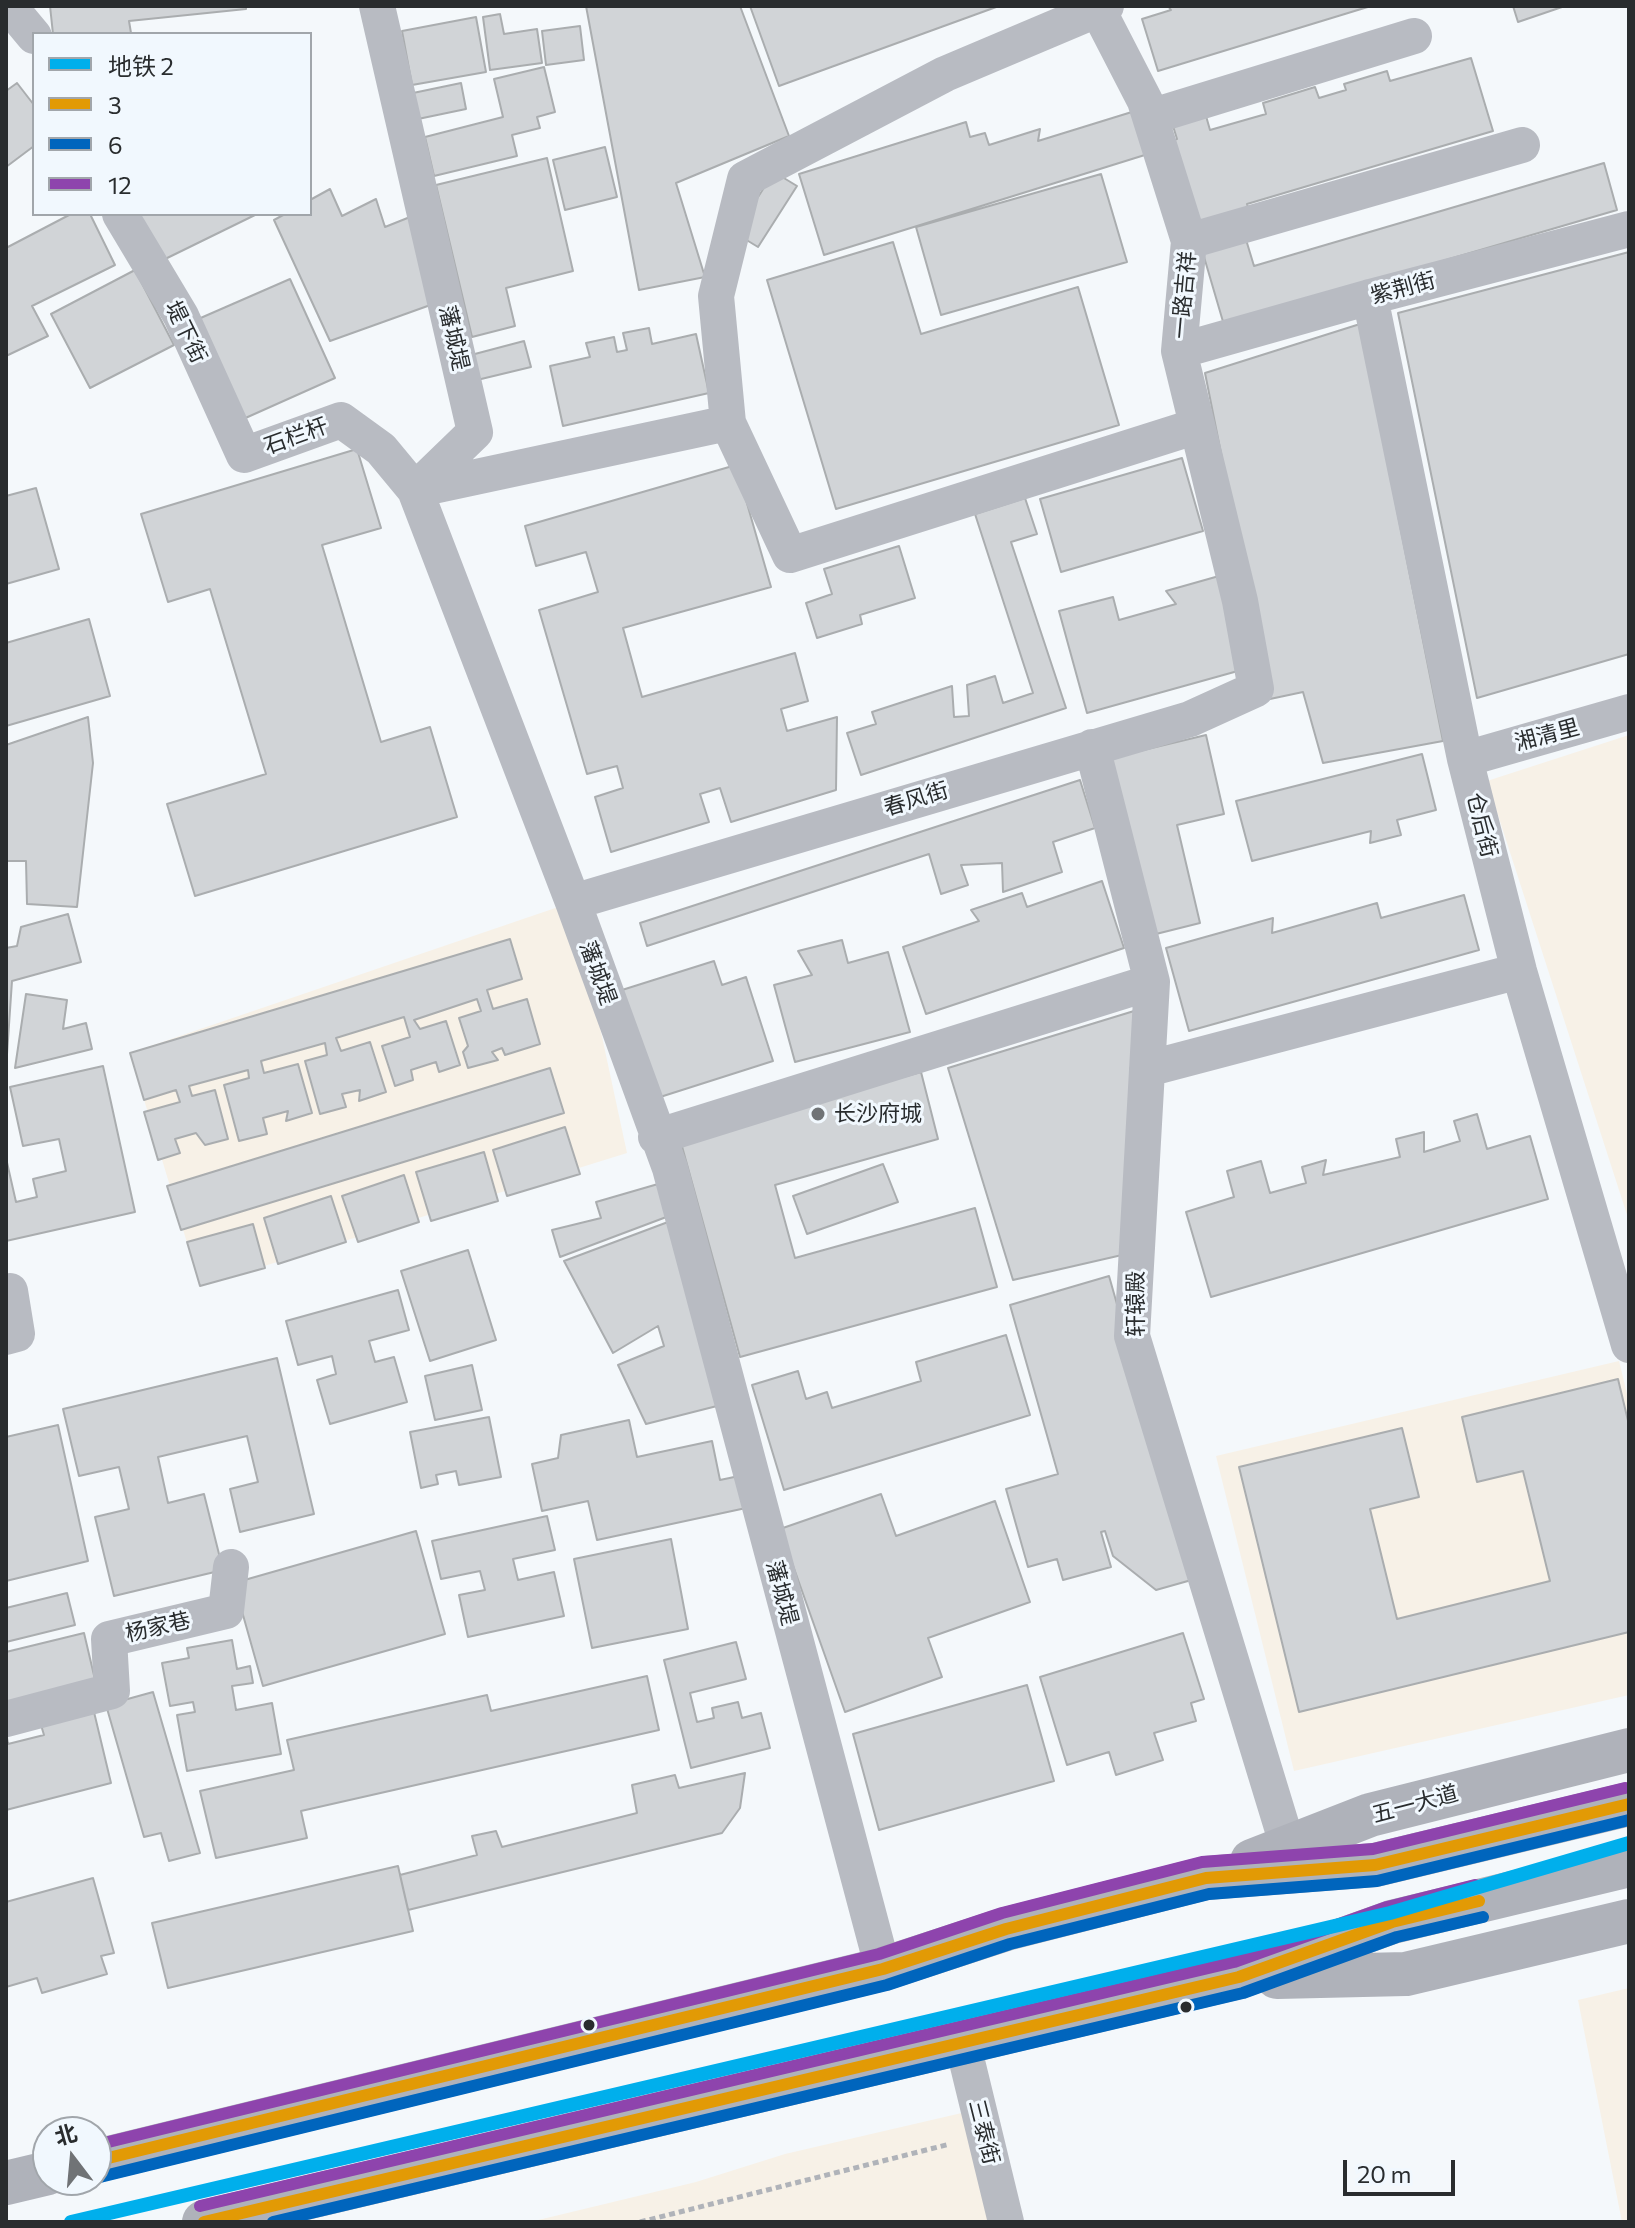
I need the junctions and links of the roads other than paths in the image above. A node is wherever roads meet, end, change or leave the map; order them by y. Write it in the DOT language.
graph roads {
  1 [pos="9,6"];
  2 [pos="377,6"];
  3 [pos="1100,7"];
  4 [pos="32,34"];
  5 [pos="1414,36"];
  6 [pos="1150,117"];
  7 [pos="1522,145"];
  8 [pos="121,216"];
  9 [pos="1629,229"];
  10 [pos="1189,241"];
  11 [pos="1370,297"];
  12 [pos="1179,351"];
  13 [pos="728,423"];
  14 [pos="1197,426"];
  15 [pos="244,455"];
  16 [pos="415,490"];
  17 [pos="1256,689"];
  18 [pos="1629,712"];
  19 [pos="1092,747"];
  20 [pos="1465,759"];
  21 [pos="573,902"];
  22 [pos="1519,971"];
  23 [pos="1152,982"];
  24 [pos="1147,1069"];
  25 [pos="656,1137"];
  26 [pos="1618,1259"];
  27 [pos="6,1292"];
  28 [pos="6,1337"];
  29 [pos="1629,1345"];
  30 [pos="231,1567"];
  31 [pos="6,1719"];
  32 [pos="1629,1750"];
  33 [pos="1629,1804"];
  34 [pos="1288,1847"];
  35 [pos="1629,1865"];
  36 [pos="1206,1878"];
  37 [pos="1629,1921"];
  38 [pos="883,1969"];
  39 [pos="1239,1977"];
  40 [pos="962,2041"];
  41 [pos="112,2157"];
  42 [pos="32,2177"];
  43 [pos="6,2183"];
  44 [pos="204,2222"];
  45 [pos="1006,2222"];
  1 -- 4 [label="street"];
  2 -- 16 [label="street, 藩城堤"];
  3 -- 6 [label="street, 一路吉祥"];
  3 -- 13 [label="street"];
  5 -- 6 [label="street"];
  6 -- 10 [label="street, 一路吉祥"];
  7 -- 10 [label="street"];
  8 -- 15 [label="street, 堤下街"];
  9 -- 11 [label="street, 紫荆街"];
  10 -- 12 [label="street, 一路吉祥"];
  11 -- 12 [label="street, 紫荆街"];
  11 -- 20 [label="street, 仓后街"];
  12 -- 14 [label="street, 一路吉祥"];
  13 -- 14 [label="street"];
  13 -- 16 [label="street"];
  14 -- 17 [label="street, 一路吉祥"];
  15 -- 16 [label="street, 石栏杆"];
  16 -- 21 [label="street, 藩城堤"];
  17 -- 19 [label="street, 春风街"];
  18 -- 20 [label="street, 湘清里"];
  19 -- 21 [label="street, 春风街"];
  19 -- 23 [label="street, 轩辕殿"];
  20 -- 22 [label="street, 仓后街"];
  21 -- 25 [label="street, 藩城堤"];
  22 -- 24 [label="street"];
  22 -- 26 [label="street, 仓后街"];
  23 -- 24 [label="street, 轩辕殿"];
  23 -- 25 [label="street"];
  24 -- 34 [label="street, 轩辕殿"];
  25 -- 38 [label="street, 藩城堤"];
  26 -- 29 [label="street, 仓后街"];
  27 -- 28 [label="street"];
  30 -- 31 [label="street, 杨家巷"];
  32 -- 34 [label="main road, 五一大道"];
  33 -- 36 [label="main road, 五一大道"];
  34 -- 36 [label="main road, 五一大道"];
  35 -- 39 [label="main road"];
  36 -- 38 [label="main road, 五一大道"];
  37 -- 39 [label="main road"];
  38 -- 41 [label="main road, 五一大道"];
  39 -- 40 [label="main road"];
  40 -- 44 [label="main road"];
  40 -- 45 [label="street, 三泰街"];
  42 -- 43 [label="main road"];
}
